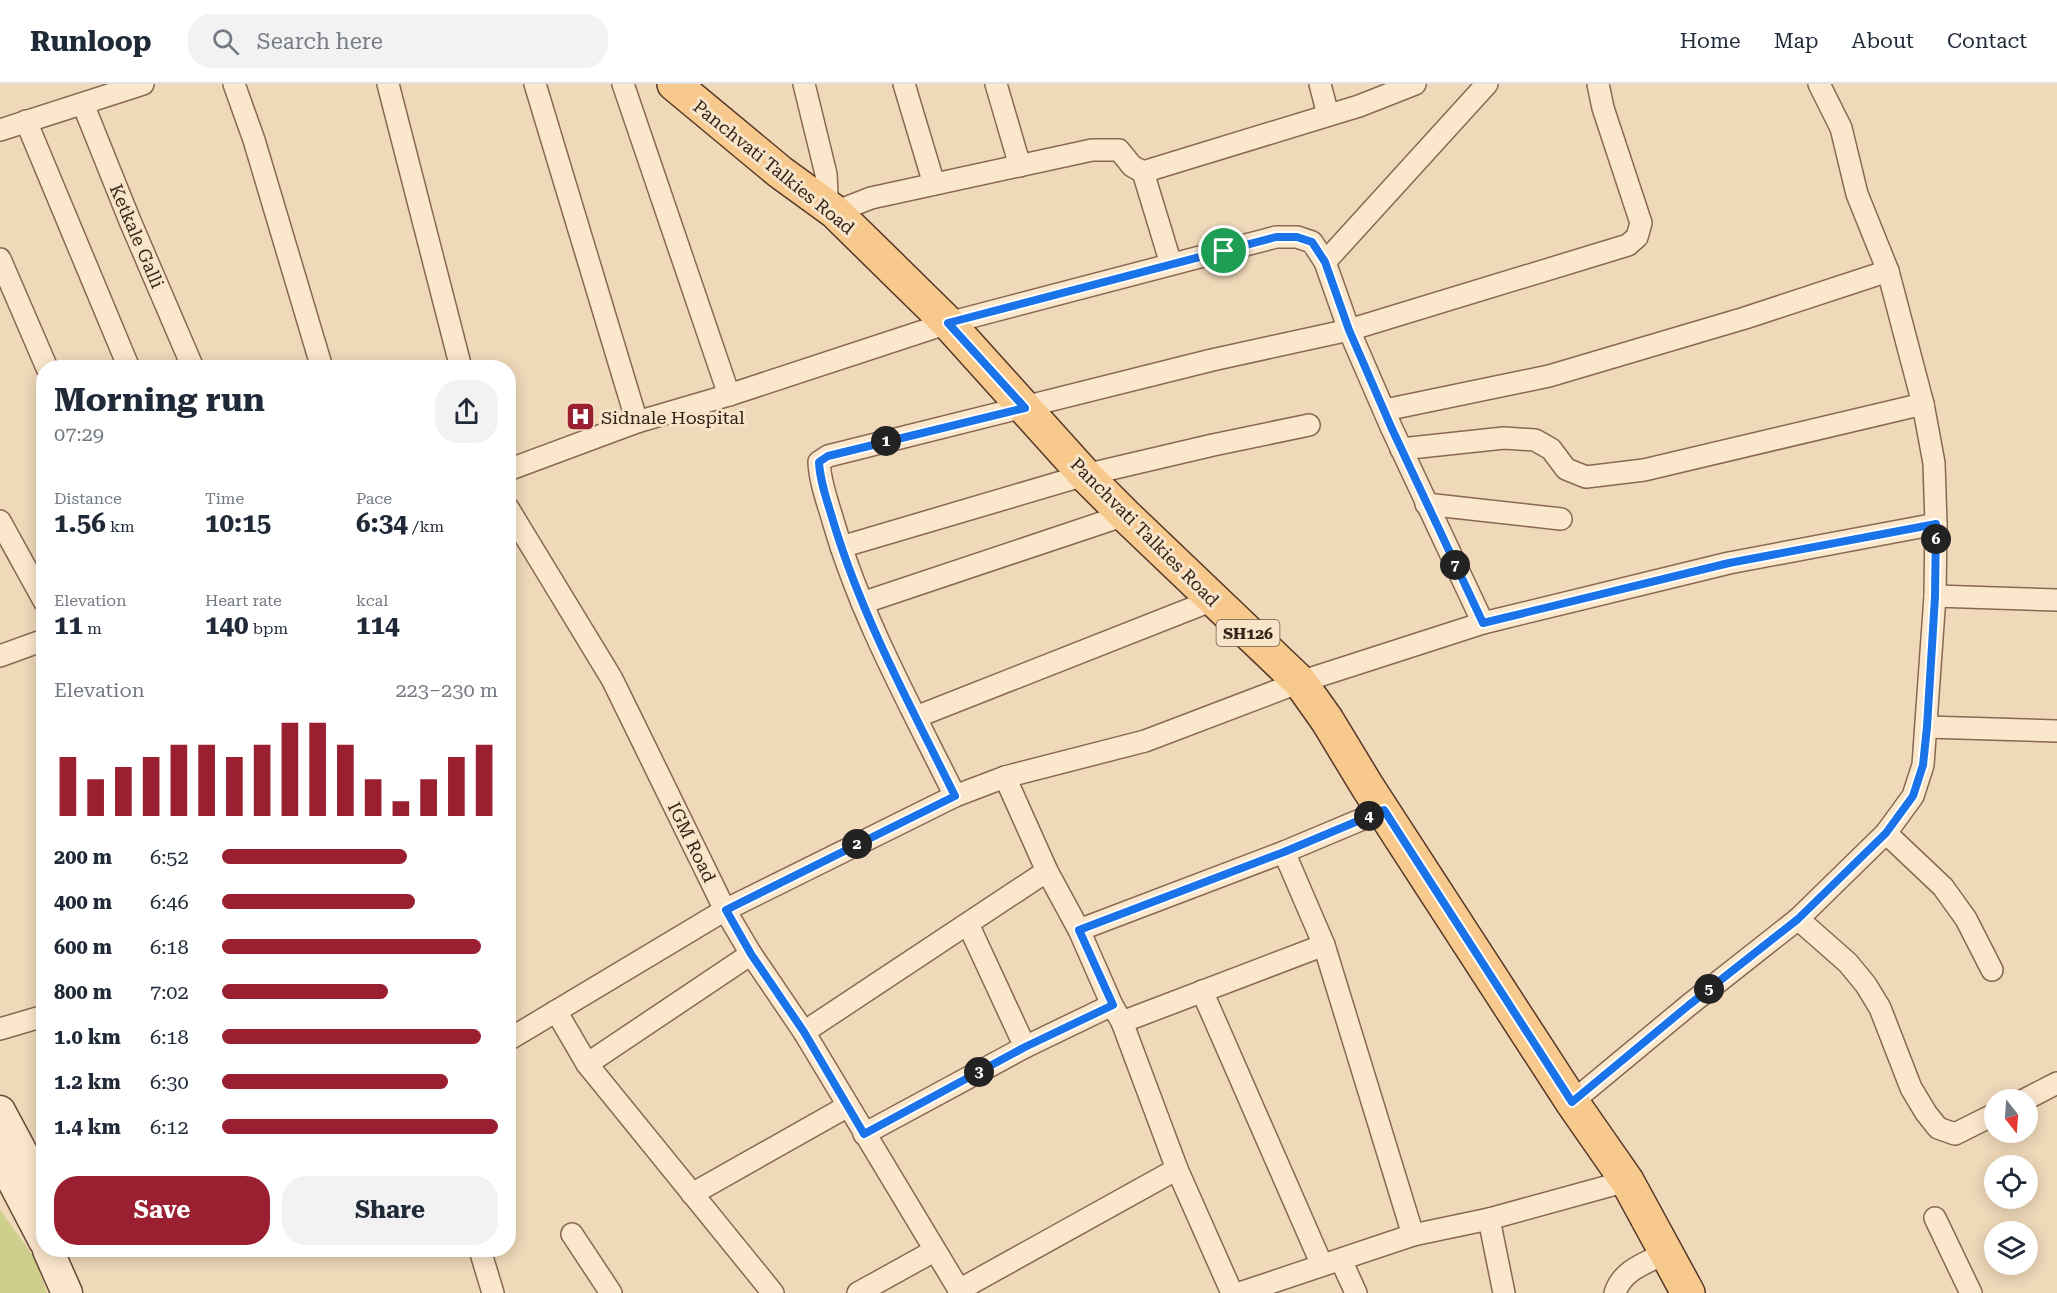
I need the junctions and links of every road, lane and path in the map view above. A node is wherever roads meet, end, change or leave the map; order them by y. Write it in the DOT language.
graph roads {
  1 [pos="143,84"];
  2 [pos="234,84"];
  3 [pos="388,84"];
  4 [pos="535,84"];
  5 [pos="623,84"];
  6 [pos="674,84"];
  7 [pos="804,84"];
  8 [pos="904,84"];
  9 [pos="996,84"];
  10 [pos="1320,84"];
  11 [pos="1415,84"];
  12 [pos="1487,84"];
  13 [pos="1598,84"];
  14 [pos="1819,84"];
  15 [pos="83,104"];
  16 [pos="1328,115"];
  17 [pos="26,121"];
  18 [pos="0,130"];
  19 [pos="1020,166"];
  20 [pos="1143,172"];
  21 [pos="934,184"];
  22 [pos="828,206"];
  23 [pos="0,259"];
  24 [pos="1325,262"];
  25 [pos="1171,264"];
  26 [pos="1888,271"];
  27 [pos="948,323"];
  28 [pos="1349,330"];
  29 [pos="44,360"];
  30 [pos="126,360"];
  31 [pos="190,360"];
  32 [pos="320,360"];
  33 [pos="459,360"];
  34 [pos="729,395"];
  35 [pos="1923,404"];
  36 [pos="1025,408"];
  37 [pos="1384,410"];
  38 [pos="637,422"];
  39 [pos="1309,425"];
  40 [pos="1401,449"];
  41 [pos="516,468"];
  42 [pos="1085,475"];
  43 [pos="1426,504"];
  44 [pos="1125,515"];
  45 [pos="1561,519"];
  46 [pos="0,521"];
  47 [pos="516,521"];
  48 [pos="1936,524"];
  49 [pos="841,547"];
  50 [pos="36,586"];
  51 [pos="1935,597"];
  52 [pos="1213,600"];
  53 [pos="2057,600"];
  54 [pos="862,603"];
  55 [pos="1483,623"];
  56 [pos="36,643"];
  57 [pos="0,656"];
  58 [pos="1300,682"];
  59 [pos="916,717"];
  60 [pos="1927,727"];
  61 [pos="2057,731"];
  62 [pos="1005,777"];
  63 [pos="955,796"];
  64 [pos="1384,810"];
  65 [pos="1886,833"];
  66 [pos="1284,852"];
  67 [pos="1047,871"];
  68 [pos="726,910"];
  69 [pos="1798,919"];
  70 [pos="968,924"];
  71 [pos="1079,930"];
  72 [pos="1324,945"];
  73 [pos="751,954"];
  74 [pos="1992,970"];
  75 [pos="1202,991"];
  76 [pos="556,1011"];
  77 [pos="1117,1014"];
  78 [pos="36,1018"];
  79 [pos="0,1029"];
  80 [pos="804,1032"];
  81 [pos="516,1035"];
  82 [pos="1025,1047"];
  83 [pos="587,1064"];
  84 [pos="2057,1083"];
  85 [pos="2038,1093"];
  86 [pos="1572,1102"];
  87 [pos="848,1106"];
  88 [pos="0,1111"];
  89 [pos="1984,1120"];
  90 [pos="864,1134"];
  91 [pos="0,1157"];
  92 [pos="1177,1169"];
  93 [pos="36,1178"];
  94 [pos="1627,1181"];
  95 [pos="692,1194"];
  96 [pos="1935,1218"];
  97 [pos="1489,1219"];
  98 [pos="36,1226"];
  99 [pos="572,1234"];
  100 [pos="1413,1235"];
  101 [pos="934,1251"];
  102 [pos="1665,1253"];
  103 [pos="51,1257"];
  104 [pos="73,1257"];
  105 [pos="482,1257"];
  106 [pos="1332,1262"];
  107 [pos="1288,1285"];
  108 [pos="960,1291"];
  109 [pos="67,1293"];
  110 [pos="89,1293"];
  111 [pos="493,1293"];
  112 [pos="611,1293"];
  113 [pos="773,1293"];
  114 [pos="858,1293"];
  115 [pos="1232,1293"];
  116 [pos="1240,1293"];
  117 [pos="1356,1293"];
  118 [pos="1504,1293"];
  119 [pos="1615,1293"];
  120 [pos="1688,1293"];
  121 [pos="1971,1293"];
  1 -- 15 [label="street"];
  2 -- 32 [label="street"];
  3 -- 33 [label="street"];
  4 -- 38 [label="street"];
  5 -- 34 [label="street"];
  6 -- 22 [label="main road, Panchvati Talkies Road / SH126"];
  7 -- 22 [label="street"];
  8 -- 21 [label="street"];
  9 -- 19 [label="street"];
  10 -- 16 [label="street"];
  11 -- 16 [label="street"];
  12 -- 24 [label="street"];
  13 -- 28 [label="street"];
  14 -- 26 [label="street"];
  15 -- 17 [label="street"];
  15 -- 31 [label="street, Ketkale Galli"];
  16 -- 20 [label="street"];
  17 -- 18 [label="street"];
  17 -- 30 [label="street"];
  19 -- 20 [label="street"];
  19 -- 21 [label="street"];
  20 -- 25 [label="street"];
  21 -- 22 [label="street"];
  22 -- 27 [label="main road, Panchvati Talkies Road / SH126"];
  23 -- 29 [label="street"];
  24 -- 25 [label="street"];
  24 -- 28 [label="street"];
  25 -- 27 [label="street"];
  26 -- 35 [label="street"];
  26 -- 37 [label="street"];
  27 -- 34 [label="street"];
  27 -- 36 [label="main road, Panchvati Talkies Road / SH126"];
  28 -- 36 [label="street"];
  28 -- 37 [label="street"];
  34 -- 38 [label="street"];
  35 -- 40 [label="street"];
  35 -- 48 [label="street"];
  36 -- 42 [label="main road, Panchvati Talkies Road / SH126"];
  36 -- 49 [label="street"];
  37 -- 40 [label="street"];
  38 -- 41 [label="street"];
  39 -- 42 [label="street"];
  40 -- 43 [label="street"];
  42 -- 44 [label="main road, Panchvati Talkies Road / SH126"];
  42 -- 49 [label="street"];
  43 -- 45 [label="street"];
  43 -- 55 [label="street"];
  44 -- 52 [label="main road, Panchvati Talkies Road / SH126"];
  44 -- 54 [label="street"];
  46 -- 50 [label="street"];
  47 -- 68 [label="street, IGM Road"];
  48 -- 51 [label="street"];
  48 -- 55 [label="street"];
  49 -- 54 [label="street"];
  51 -- 53 [label="street"];
  51 -- 60 [label="street"];
  52 -- 58 [label="main road, Panchvati Talkies Road / SH126"];
  52 -- 59 [label="street"];
  54 -- 59 [label="street"];
  55 -- 58 [label="street"];
  56 -- 57 [label="street"];
  58 -- 62 [label="street"];
  58 -- 64 [label="main road, Panchvati Talkies Road / SH126"];
  59 -- 63 [label="street"];
  60 -- 61 [label="street"];
  60 -- 65 [label="street"];
  62 -- 63 [label="street"];
  62 -- 67 [label="street"];
  63 -- 68 [label="street"];
  64 -- 66 [label="street"];
  64 -- 86 [label="main road, Panchvati Talkies Road / SH126"];
  65 -- 69 [label="street"];
  65 -- 74 [label="street"];
  66 -- 71 [label="street"];
  66 -- 72 [label="street"];
  67 -- 70 [label="street"];
  67 -- 71 [label="street"];
  68 -- 73 [label="street, IGM Road"];
  68 -- 76 [label="street"];
  69 -- 86 [label="street"];
  69 -- 89 [label="street"];
  70 -- 80 [label="street"];
  70 -- 82 [label="street"];
  71 -- 77 [label="street"];
  72 -- 75 [label="street"];
  72 -- 100 [label="street"];
  73 -- 80 [label="street, IGM Road"];
  73 -- 83 [label="street"];
  75 -- 77 [label="street"];
  75 -- 106 [label="street"];
  76 -- 81 [label="street"];
  76 -- 83 [label="street"];
  77 -- 82 [label="street"];
  77 -- 92 [label="street"];
  78 -- 79 [label="street"];
  80 -- 87 [label="street, IGM Road"];
  82 -- 90 [label="street"];
  83 -- 95 [label="street"];
  84 -- 85 [label="street"];
  86 -- 94 [label="main road, Panchvati Talkies Road / SH126"];
  87 -- 90 [label="street, IGM Road"];
  87 -- 95 [label="street"];
  88 -- 93 [label="main road"];
  90 -- 101 [label="street, IGM Road"];
  91 -- 98 [label="main road"];
  92 -- 108 [label="street"];
  92 -- 115 [label="street"];
  94 -- 97 [label="street"];
  94 -- 102 [label="main road, Panchvati Talkies Road / SH126"];
  95 -- 113 [label="street"];
  96 -- 121 [label="street"];
  97 -- 100 [label="street"];
  97 -- 118 [label="street"];
  99 -- 112 [label="street"];
  100 -- 106 [label="street"];
  101 -- 108 [label="street, IGM Road"];
  101 -- 114 [label="street"];
  102 -- 119 [label="street"];
  102 -- 120 [label="main road, Panchvati Talkies Road / SH126"];
  103 -- 109 [label="main road"];
  104 -- 110 [label="main road"];
  105 -- 111 [label="street"];
  106 -- 107 [label="street"];
  106 -- 117 [label="street"];
  107 -- 116 [label="street"];
}
